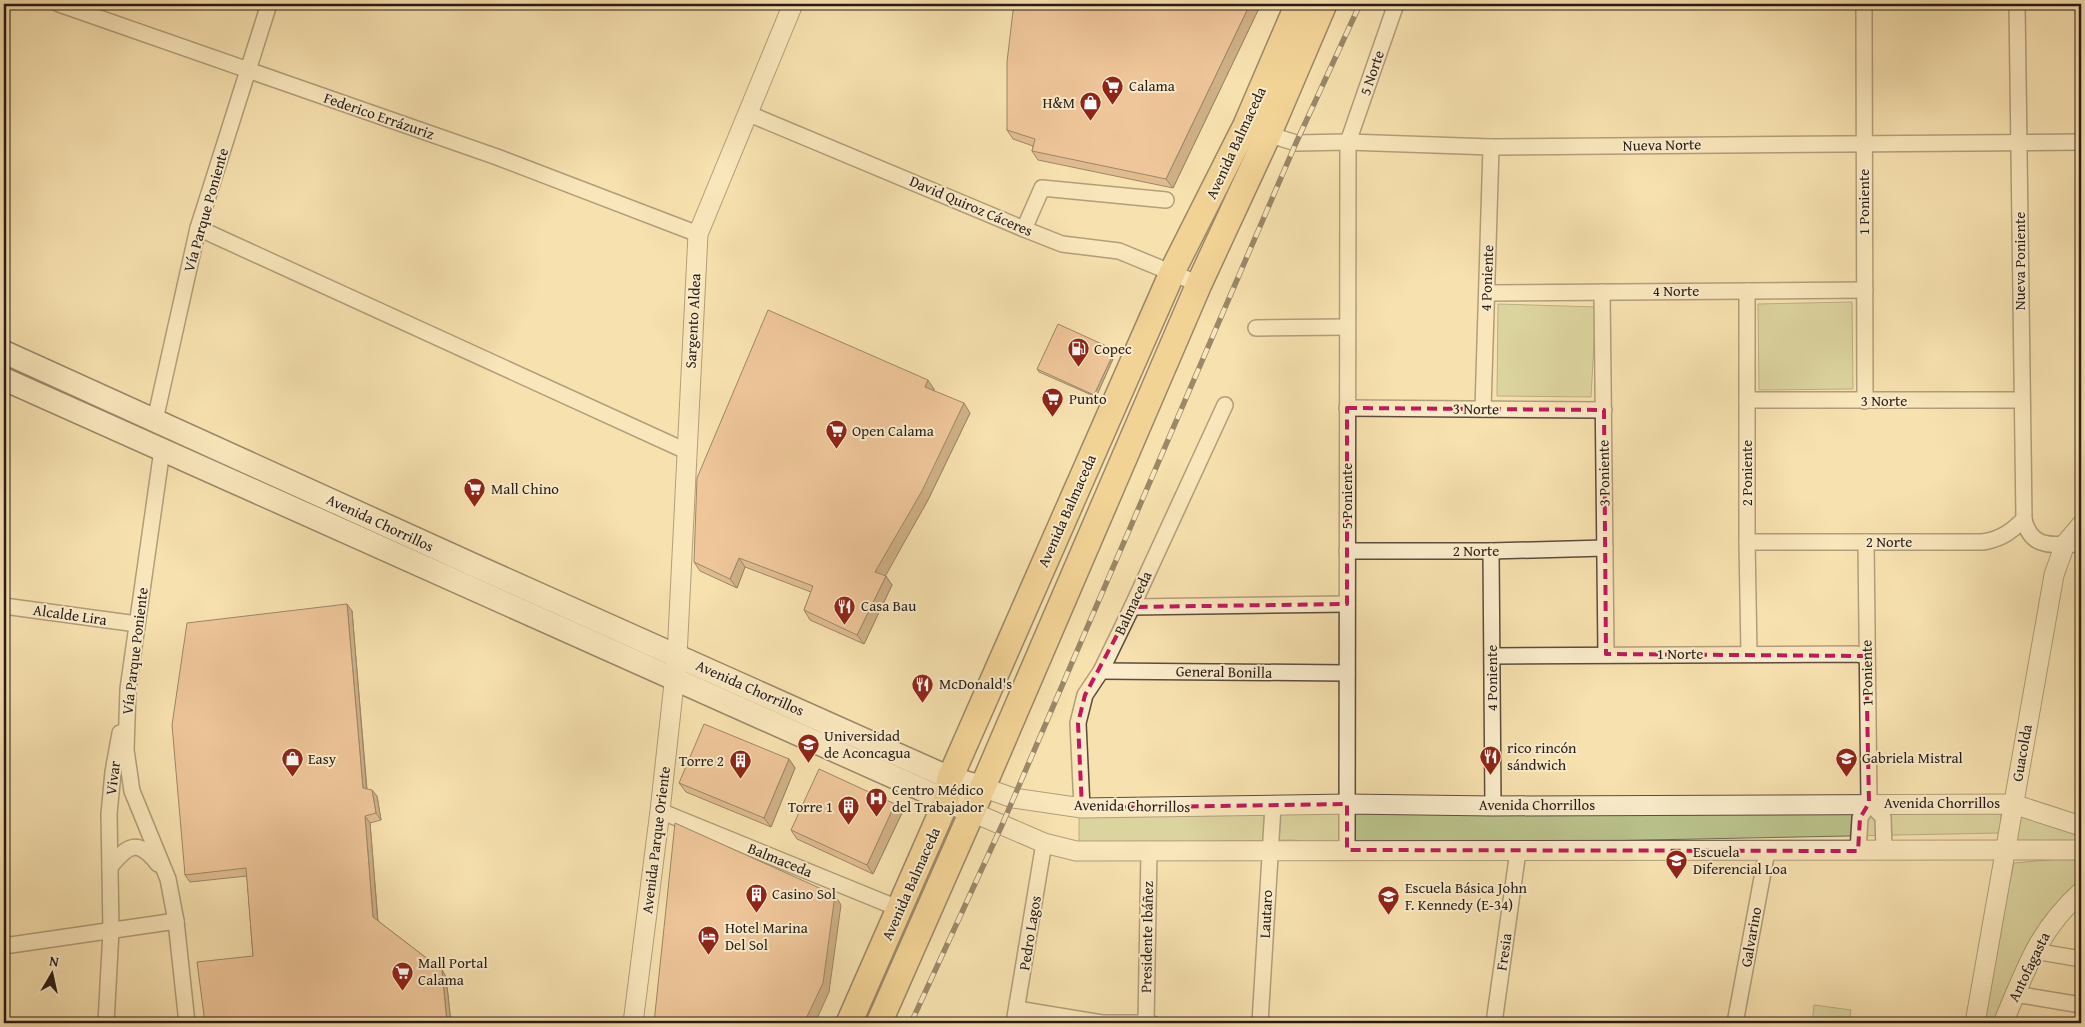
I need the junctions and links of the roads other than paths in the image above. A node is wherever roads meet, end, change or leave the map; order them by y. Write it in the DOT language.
graph roads {
  1 [pos="59,4"];
  2 [pos="269,4"];
  3 [pos="793,4"];
  4 [pos="1298,4"];
  5 [pos="1324,4"];
  6 [pos="1396,4"];
  7 [pos="1864,4"];
  8 [pos="2017,4"];
  9 [pos="248,71"];
  10 [pos="746,113"];
  11 [pos="1257,130"];
  12 [pos="1348,142"];
  13 [pos="2081,142"];
  14 [pos="1864,143"];
  15 [pos="2020,143"];
  16 [pos="1491,147"];
  17 [pos="1166,200"];
  18 [pos="198,228"];
  19 [pos="1024,229"];
  20 [pos="698,234"];
  21 [pos="1172,274"];
  22 [pos="1198,284"];
  23 [pos="1865,290"];
  24 [pos="1747,291"];
  25 [pos="1487,292"];
  26 [pos="1602,292"];
  27 [pos="1348,327"];
  28 [pos="1256,328"];
  29 [pos="4,352"];
  30 [pos="4,379"];
  31 [pos="1746,400"];
  32 [pos="2021,400"];
  33 [pos="1865,401"];
  34 [pos="1225,405"];
  35 [pos="1348,408"];
  36 [pos="1483,409"];
  37 [pos="1604,410"];
  38 [pos="155,420"];
  39 [pos="162,450"];
  40 [pos="686,451"];
  41 [pos="2024,519"];
  42 [pos="2081,525"];
  43 [pos="404,534"];
  44 [pos="1747,542"];
  45 [pos="1866,542"];
  46 [pos="2073,544"];
  47 [pos="1605,548"];
  48 [pos="1347,551"];
  49 [pos="1491,551"];
  50 [pos="394,554"];
  51 [pos="1347,604"];
  52 [pos="4,606"];
  53 [pos="1132,607"];
  54 [pos="137,624"];
  55 [pos="1606,654"];
  56 [pos="1749,654"];
  57 [pos="677,656"];
  58 [pos="1493,656"];
  59 [pos="1866,656"];
  60 [pos="1100,670"];
  61 [pos="1347,673"];
  62 [pos="674,680"];
  63 [pos="128,690"];
  64 [pos="950,778"];
  65 [pos="982,787"];
  66 [pos="946,802"];
  67 [pos="1869,803"];
  68 [pos="1347,804"];
  69 [pos="2013,804"];
  70 [pos="1273,806"];
  71 [pos="1493,806"];
  72 [pos="1082,808"];
  73 [pos="660,811"];
  74 [pos="972,812"];
  75 [pos="2081,826"];
  76 [pos="1044,843"];
  77 [pos="1270,850"];
  78 [pos="1348,850"];
  79 [pos="1884,850"];
  80 [pos="2004,850"];
  81 [pos="2081,850"];
  82 [pos="1518,851"];
  83 [pos="1767,851"];
  84 [pos="1858,851"];
  85 [pos="1149,852"];
  86 [pos="110,867"];
  87 [pos="165,872"];
  88 [pos="2081,892"];
  89 [pos="900,909"];
  90 [pos="176,921"];
  91 [pos="111,931"];
  92 [pos="4,946"];
  93 [pos="2034,951"];
  94 [pos="2081,959"];
  95 [pos="2016,994"];
  96 [pos="2081,1005"];
  97 [pos="1016,1017"];
  98 [pos="106,1023"];
  99 [pos="187,1023"];
  100 [pos="634,1023"];
  101 [pos="850,1023"];
  102 [pos="879,1023"];
  103 [pos="1048,1023"];
  104 [pos="1148,1023"];
  105 [pos="1260,1023"];
  106 [pos="1494,1023"];
  107 [pos="1735,1023"];
  108 [pos="1975,1023"];
  109 [pos="2003,1023"];
  1 -- 9 [label="street, Federico Errázuriz"];
  2 -- 9 [label="street, Vía Parque Poniente"];
  3 -- 10 [label="street, Sargento Aldea"];
  4 -- 11 [label="main road, Avenida Balmaceda"];
  5 -- 11 [label="main road, Avenida Balmaceda"];
  6 -- 12 [label="street, 5 Norte"];
  7 -- 14 [label="street, 1 Poniente"];
  8 -- 15 [label="street, Nueva Poniente"];
  9 -- 18 [label="street, Vía Parque Poniente"];
  9 -- 20 [label="street, Federico Errázuriz"];
  10 -- 19 [label="street, David Quiroz Cáceres"];
  10 -- 20 [label="street, Sargento Aldea"];
  11 -- 12 [label="street, Nueva Norte"];
  11 -- 21 [label="main road, Avenida Balmaceda"];
  11 -- 22 [label="main road, Avenida Balmaceda"];
  12 -- 16 [label="street, Nueva Norte"];
  12 -- 27 [label="street, 5 Poniente"];
  13 -- 15 [label="street, Nueva Norte"];
  14 -- 15 [label="street, Nueva Norte"];
  14 -- 16 [label="street, Nueva Norte"];
  14 -- 23 [label="street, 1 Poniente"];
  15 -- 32 [label="street, Nueva Poniente"];
  16 -- 25 [label="street, 4 Poniente"];
  17 -- 19 [label="street"];
  18 -- 38 [label="street, Vía Parque Poniente"];
  18 -- 40 [label="street"];
  19 -- 21 [label="street, David Quiroz Cáceres"];
  20 -- 40 [label="street, Sargento Aldea"];
  21 -- 22 [label="street, David Quiroz Cáceres"];
  21 -- 64 [label="main road, Avenida Balmaceda"];
  22 -- 65 [label="main road, Avenida Balmaceda"];
  23 -- 24 [label="street, 4 Norte"];
  23 -- 33 [label="street, 1 Poniente"];
  24 -- 26 [label="street, 4 Norte"];
  24 -- 31 [label="street, 2 Poniente"];
  25 -- 26 [label="street, 4 Norte"];
  25 -- 36 [label="street, 4 Poniente"];
  26 -- 37 [label="street, 3 Poniente"];
  27 -- 28 [label="street"];
  27 -- 35 [label="street, 5 Poniente"];
  29 -- 38 [label="main road, Avenida Chorrillos"];
  30 -- 39 [label="main road, Avenida Chorrillos"];
  31 -- 33 [label="street, 3 Norte"];
  31 -- 44 [label="street, 2 Poniente"];
  32 -- 33 [label="street, 3 Norte"];
  32 -- 41 [label="street, Nueva Poniente"];
  34 -- 53 [label="street, Balmaceda"];
  35 -- 36 [label="street, 3 Norte"];
  35 -- 48 [label="street, 5 Poniente"];
  36 -- 37 [label="street, 3 Norte"];
  37 -- 47 [label="street, 3 Poniente"];
  38 -- 43 [label="main road, Avenida Chorrillos"];
  39 -- 50 [label="main road, Avenida Chorrillos"];
  39 -- 54 [label="street, Vía Parque Poniente"];
  40 -- 57 [label="street, Sargento Aldea"];
  41 -- 45 [label="street, 2 Norte"];
  41 -- 46 [label="street"];
  42 -- 46 [label="street"];
  43 -- 50 [label="main road"];
  43 -- 57 [label="main road, Avenida Chorrillos"];
  44 -- 45 [label="street, 2 Norte"];
  44 -- 56 [label="street, 2 Poniente"];
  45 -- 59 [label="street, 1 Poniente"];
  46 -- 69 [label="street, Guacolda"];
  47 -- 49 [label="street, 2 Norte"];
  47 -- 55 [label="street, 3 Poniente"];
  48 -- 49 [label="street, 2 Norte"];
  48 -- 51 [label="street, 5 Poniente"];
  49 -- 58 [label="street, 4 Poniente"];
  50 -- 62 [label="main road, Avenida Chorrillos"];
  51 -- 53 [label="street"];
  51 -- 61 [label="street, 5 Poniente"];
  52 -- 54 [label="street, Alcalde Lira"];
  53 -- 60 [label="street, Balmaceda"];
  54 -- 63 [label="street, Vía Parque Poniente"];
  55 -- 56 [label="street, 1 Norte"];
  55 -- 58 [label="street, 1 Norte"];
  56 -- 59 [label="street, 1 Norte"];
  57 -- 62 [label="street, Avenida Parque Oriente"];
  57 -- 64 [label="main road, Avenida Chorrillos"];
  58 -- 71 [label="street, 4 Poniente"];
  59 -- 67 [label="street, 1 Poniente"];
  60 -- 61 [label="street, General Bonilla"];
  60 -- 72 [label="street, Balmaceda"];
  61 -- 68 [label="street, 5 Poniente"];
  62 -- 66 [label="main road, Avenida Chorrillos"];
  62 -- 73 [label="street, Avenida Parque Oriente"];
  63 -- 86 [label="street, Vivar"];
  63 -- 87 [label="street, Vía Parque Poniente"];
  64 -- 65 [label="main road, Avenida Chorrillos"];
  64 -- 66 [label="main road, Avenida Balmaceda"];
  65 -- 72 [label="street, Avenida Chorrillos"];
  65 -- 74 [label="main road, Avenida Balmaceda"];
  66 -- 74 [label="main road, Avenida Chorrillos"];
  66 -- 89 [label="main road, Avenida Balmaceda"];
  67 -- 69 [label="street, Avenida Chorrillos"];
  67 -- 71 [label="street, Avenida Chorrillos"];
  67 -- 79 [label="street"];
  67 -- 84 [label="street, 1 Poniente"];
  68 -- 70 [label="street, Avenida Chorrillos"];
  68 -- 71 [label="street, Avenida Chorrillos"];
  68 -- 78 [label="street, 5 Poniente"];
  69 -- 75 [label="street, Avenida Chorrillos"];
  69 -- 80 [label="street, Guacolda"];
  70 -- 72 [label="street, Avenida Chorrillos"];
  70 -- 77 [label="street, Lautaro"];
  73 -- 89 [label="street, Balmaceda"];
  73 -- 100 [label="street, Avenida Parque Oriente"];
  74 -- 76 [label="street"];
  74 -- 102 [label="main road, Avenida Balmaceda"];
  76 -- 85 [label="street"];
  76 -- 97 [label="street, Pedro Lagos"];
  77 -- 78 [label="street"];
  77 -- 85 [label="street"];
  77 -- 105 [label="street, Lautaro"];
  78 -- 82 [label="street"];
  79 -- 80 [label="street"];
  79 -- 84 [label="street"];
  80 -- 81 [label="street"];
  80 -- 108 [label="street, Guacolda"];
  82 -- 83 [label="street"];
  82 -- 106 [label="street, Fresia"];
  83 -- 84 [label="street"];
  83 -- 107 [label="street, Galvarino"];
  85 -- 104 [label="street, Presidente Ibáñez"];
  86 -- 87 [label="street"];
  86 -- 91 [label="street, Vivar"];
  87 -- 90 [label="street, Vía Parque Poniente"];
  88 -- 93 [label="street, Antofagasta"];
  89 -- 101 [label="main road, Avenida Balmaceda"];
  90 -- 91 [label="street"];
  90 -- 99 [label="street, Vía Parque Poniente"];
  91 -- 92 [label="street"];
  91 -- 98 [label="street, Vivar"];
  93 -- 94 [label="street"];
  93 -- 95 [label="street, Antofagasta"];
  95 -- 96 [label="street"];
  95 -- 109 [label="street, Antofagasta"];
  97 -- 103 [label="street"];
  97 -- 104 [label="street"];
}
